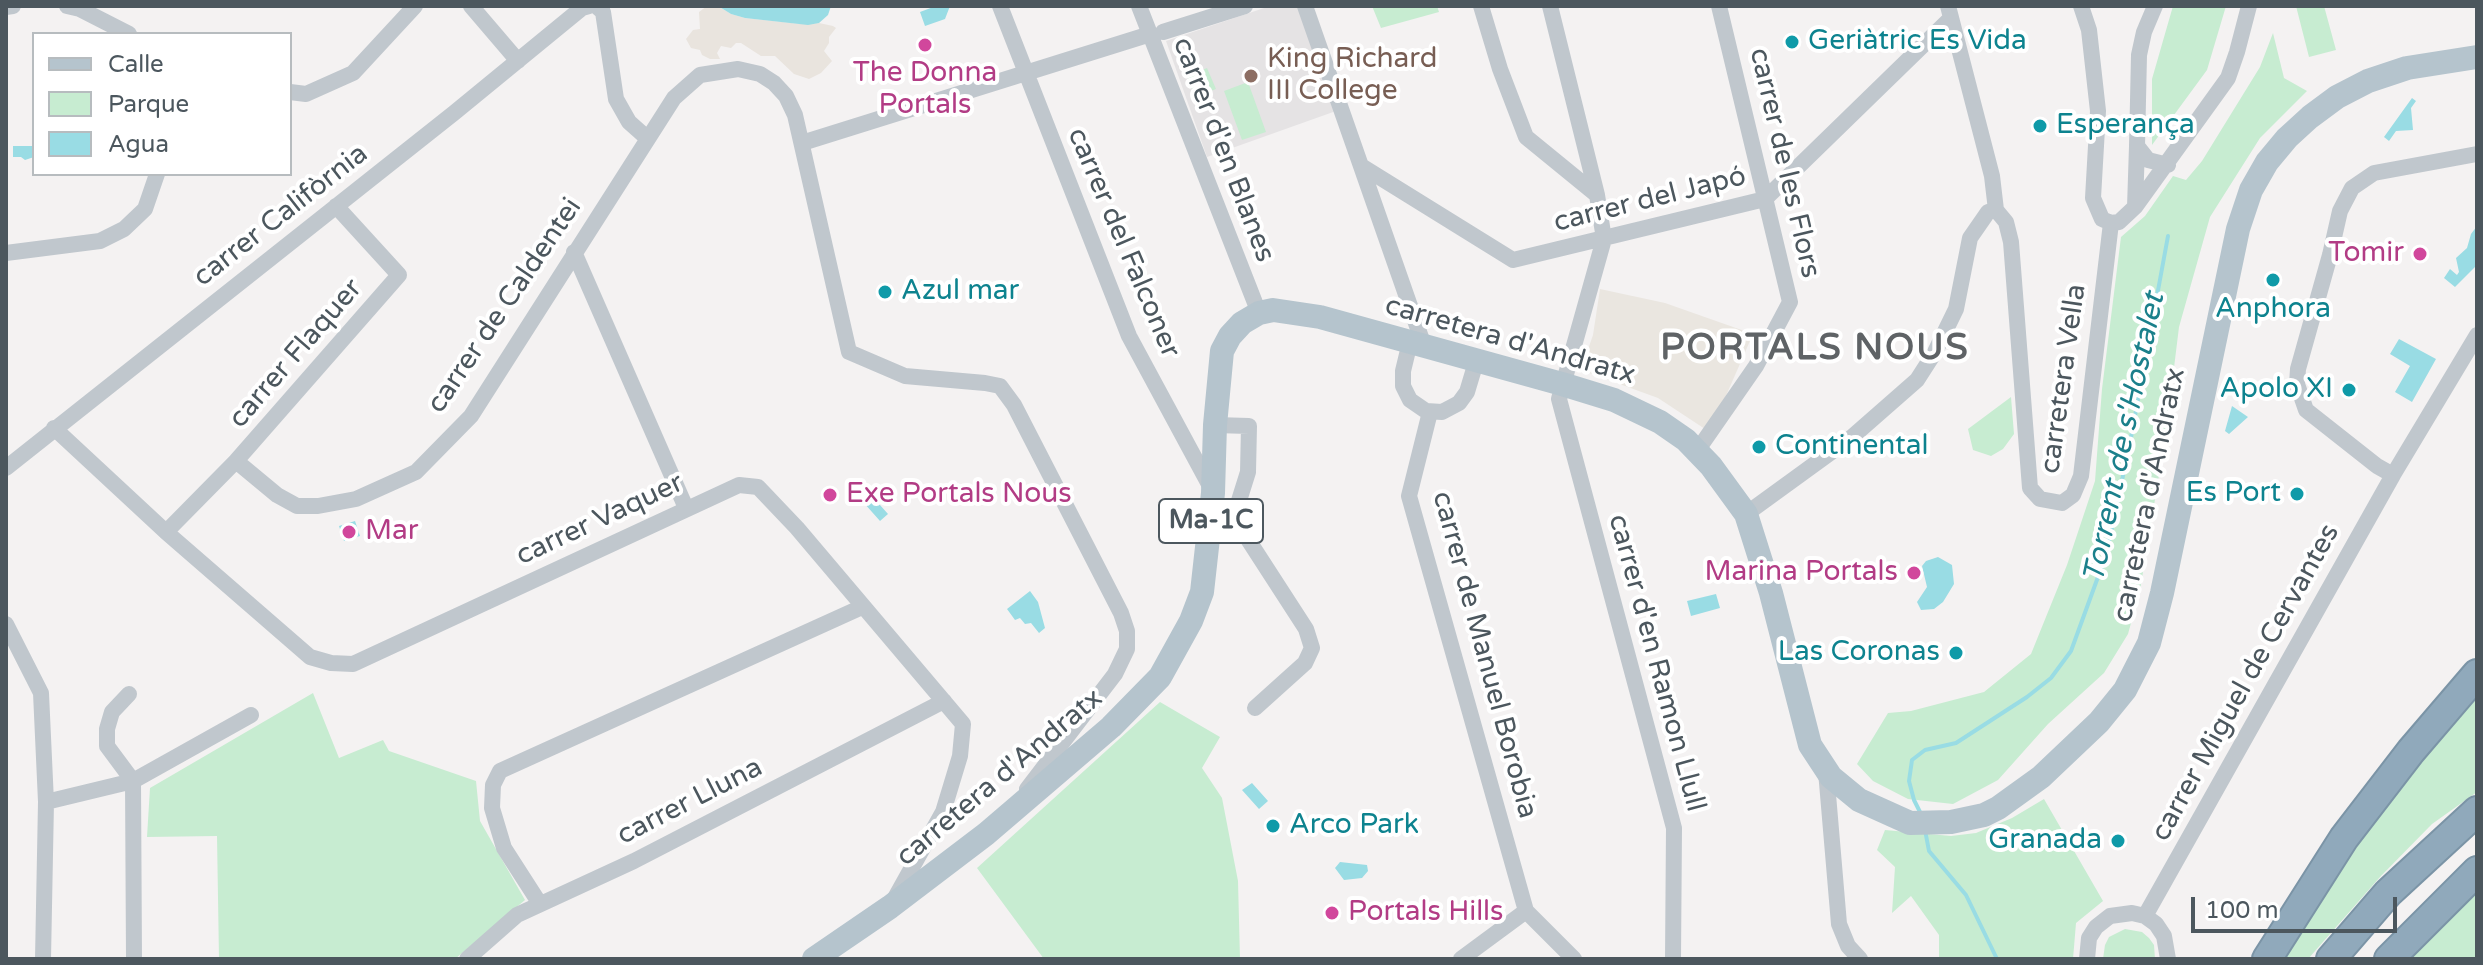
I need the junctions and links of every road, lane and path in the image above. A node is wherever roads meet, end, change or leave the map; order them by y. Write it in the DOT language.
graph roads {
  1 [pos="13,6"];
  2 [pos="67,6"];
  3 [pos="415,6"];
  4 [pos="471,6"];
  5 [pos="589,6"];
  6 [pos="596,6"];
  7 [pos="1000,6"];
  8 [pos="1139,6"];
  9 [pos="1245,6"];
  10 [pos="1305,6"];
  11 [pos="1481,6"];
  12 [pos="1550,6"];
  13 [pos="1719,6"];
  14 [pos="2081,6"];
  15 [pos="2155,6"];
  16 [pos="2249,6"];
  17 [pos="6,7"];
  18 [pos="1207,11"];
  19 [pos="1950,12"];
  20 [pos="125,32"];
  21 [pos="1163,32"];
  22 [pos="1144,36"];
  23 [pos="2477,57"];
  24 [pos="518,61"];
  25 [pos="1025,73"];
  26 [pos="292,92"];
  27 [pos="647,138"];
  28 [pos="802,143"];
  29 [pos="2137,146"];
  30 [pos="2477,154"];
  31 [pos="2168,165"];
  32 [pos="1363,167"];
  33 [pos="156,176"];
  34 [pos="1597,195"];
  35 [pos="1765,199"];
  36 [pos="336,206"];
  37 [pos="2135,207"];
  38 [pos="1996,210"];
  39 [pos="2111,223"];
  40 [pos="1604,239"];
  41 [pos="574,252"];
  42 [pos="6,253"];
  43 [pos="1259,313"];
  44 [pos="2477,335"];
  45 [pos="1417,344"];
  46 [pos="1476,362"];
  47 [pos="1562,384"];
  48 [pos="1430,412"];
  49 [pos="1215,425"];
  50 [pos="54,428"];
  51 [pos="1697,451"];
  52 [pos="236,461"];
  53 [pos="6,468"];
  54 [pos="2393,475"];
  55 [pos="1213,493"];
  56 [pos="686,508"];
  57 [pos="1746,514"];
  58 [pos="166,532"];
  59 [pos="862,607"];
  60 [pos="6,624"];
  61 [pos="2475,677"];
  62 [pos="129,694"];
  63 [pos="944,701"];
  64 [pos="1255,708"];
  65 [pos="251,715"];
  66 [pos="1826,771"];
  67 [pos="133,781"];
  68 [pos="46,802"];
  69 [pos="2477,811"];
  70 [pos="1004,819"];
  71 [pos="2477,871"];
  72 [pos="540,904"];
  73 [pos="890,907"];
  74 [pos="1526,911"];
  75 [pos="2145,916"];
  76 [pos="43,959"];
  77 [pos="134,959"];
  78 [pos="467,959"];
  79 [pos="814,959"];
  80 [pos="1461,959"];
  81 [pos="1574,959"];
  82 [pos="1673,959"];
  83 [pos="1860,959"];
  84 [pos="2087,959"];
  85 [pos="2168,959"];
  86 [pos="2267,959"];
  87 [pos="2331,959"];
  88 [pos="2389,959"];
  1 -- 17 [label="street"];
  2 -- 20 [label="street"];
  3 -- 26 [label="street"];
  4 -- 24 [label="street"];
  5 -- 24 [label="street, carrer Califòrnia"];
  6 -- 27 [label="street"];
  7 -- 25 [label="street, carrer del Falconer"];
  8 -- 43 [label="street, carrer d'en Blanes"];
  9 -- 18 [label="street"];
  10 -- 32 [label="street"];
  11 -- 34 [label="street"];
  12 -- 34 [label="street"];
  13 -- 35 [label="street, carrer de les Flors"];
  14 -- 39 [label="street"];
  15 -- 29 [label="street"];
  16 -- 31 [label="street"];
  18 -- 21 [label="street"];
  19 -- 35 [label="street, carrer del Japó"];
  19 -- 38 [label="street"];
  22 -- 25 [label="street"];
  23 -- 66 [label="main road, carretera d'Andratx"];
  24 -- 36 [label="street, carrer Califòrnia"];
  25 -- 28 [label="street"];
  25 -- 55 [label="street, carrer del Falconer"];
  27 -- 28 [label="street, carrer de Caldentei"];
  27 -- 41 [label="street, carrer de Caldentei"];
  28 -- 70 [label="street"];
  29 -- 31 [label="street"];
  29 -- 37 [label="street"];
  30 -- 54 [label="street"];
  31 -- 37 [label="street"];
  32 -- 40 [label="street, carrer del Japó"];
  32 -- 45 [label="street"];
  33 -- 42 [label="street"];
  34 -- 40 [label="street"];
  35 -- 40 [label="street, carrer del Japó"];
  35 -- 51 [label="street, carrer de les Flors"];
  36 -- 50 [label="street, carrer Califòrnia"];
  36 -- 52 [label="street, carrer Flaquer"];
  37 -- 39 [label="street"];
  38 -- 39 [label="street, carretera Vella"];
  38 -- 57 [label="street"];
  40 -- 47 [label="street"];
  41 -- 52 [label="street, carrer de Caldentei"];
  41 -- 56 [label="street"];
  43 -- 45 [label="main road, carretera d'Andratx"];
  43 -- 49 [label="main road, carretera d'Andratx / Ma-1C"];
  44 -- 54 [label="street, carrer Miguel de Cervantes"];
  45 -- 46 [label="main road, carretera d'Andratx"];
  45 -- 48 [label="street"];
  46 -- 47 [label="main road, carretera d'Andratx"];
  46 -- 48 [label="street"];
  47 -- 51 [label="main road, carretera d'Andratx"];
  47 -- 82 [label="street, carrer d'en Ramon Llull"];
  48 -- 74 [label="street, carrer de Manuel Borobia"];
  49 -- 55 [label="main road, carretera d'Andratx / Ma-1C"];
  49 -- 64 [label="street"];
  50 -- 53 [label="street, carrer Califòrnia"];
  50 -- 58 [label="street, carrer Vaquer"];
  51 -- 57 [label="main road, carretera d'Andratx"];
  52 -- 58 [label="street, carrer Flaquer"];
  54 -- 75 [label="street, carrer Miguel de Cervantes"];
  55 -- 70 [label="main road, carretera d'Andratx / Ma-1C"];
  56 -- 58 [label="street, carrer Vaquer"];
  56 -- 59 [label="street, carrer Vaquer"];
  57 -- 66 [label="main road, carretera d'Andratx"];
  59 -- 63 [label="street, carrer Vaquer"];
  59 -- 72 [label="street"];
  60 -- 68 [label="street"];
  61 -- 86 [label="highway"];
  62 -- 67 [label="street"];
  63 -- 72 [label="street, carrer Lluna"];
  63 -- 73 [label="street, carrer Vaquer"];
  65 -- 67 [label="street"];
  66 -- 83 [label="street"];
  67 -- 68 [label="street"];
  67 -- 77 [label="street"];
  68 -- 76 [label="street"];
  69 -- 87 [label="highway"];
  70 -- 73 [label="main road, carretera d'Andratx / Ma-1C"];
  71 -- 88 [label="highway"];
  72 -- 78 [label="street, carrer Lluna"];
  73 -- 79 [label="main road, carretera d'Andratx / Ma-1C"];
  74 -- 80 [label="street"];
  74 -- 81 [label="street"];
  75 -- 84 [label="street"];
  75 -- 85 [label="street"];
}
